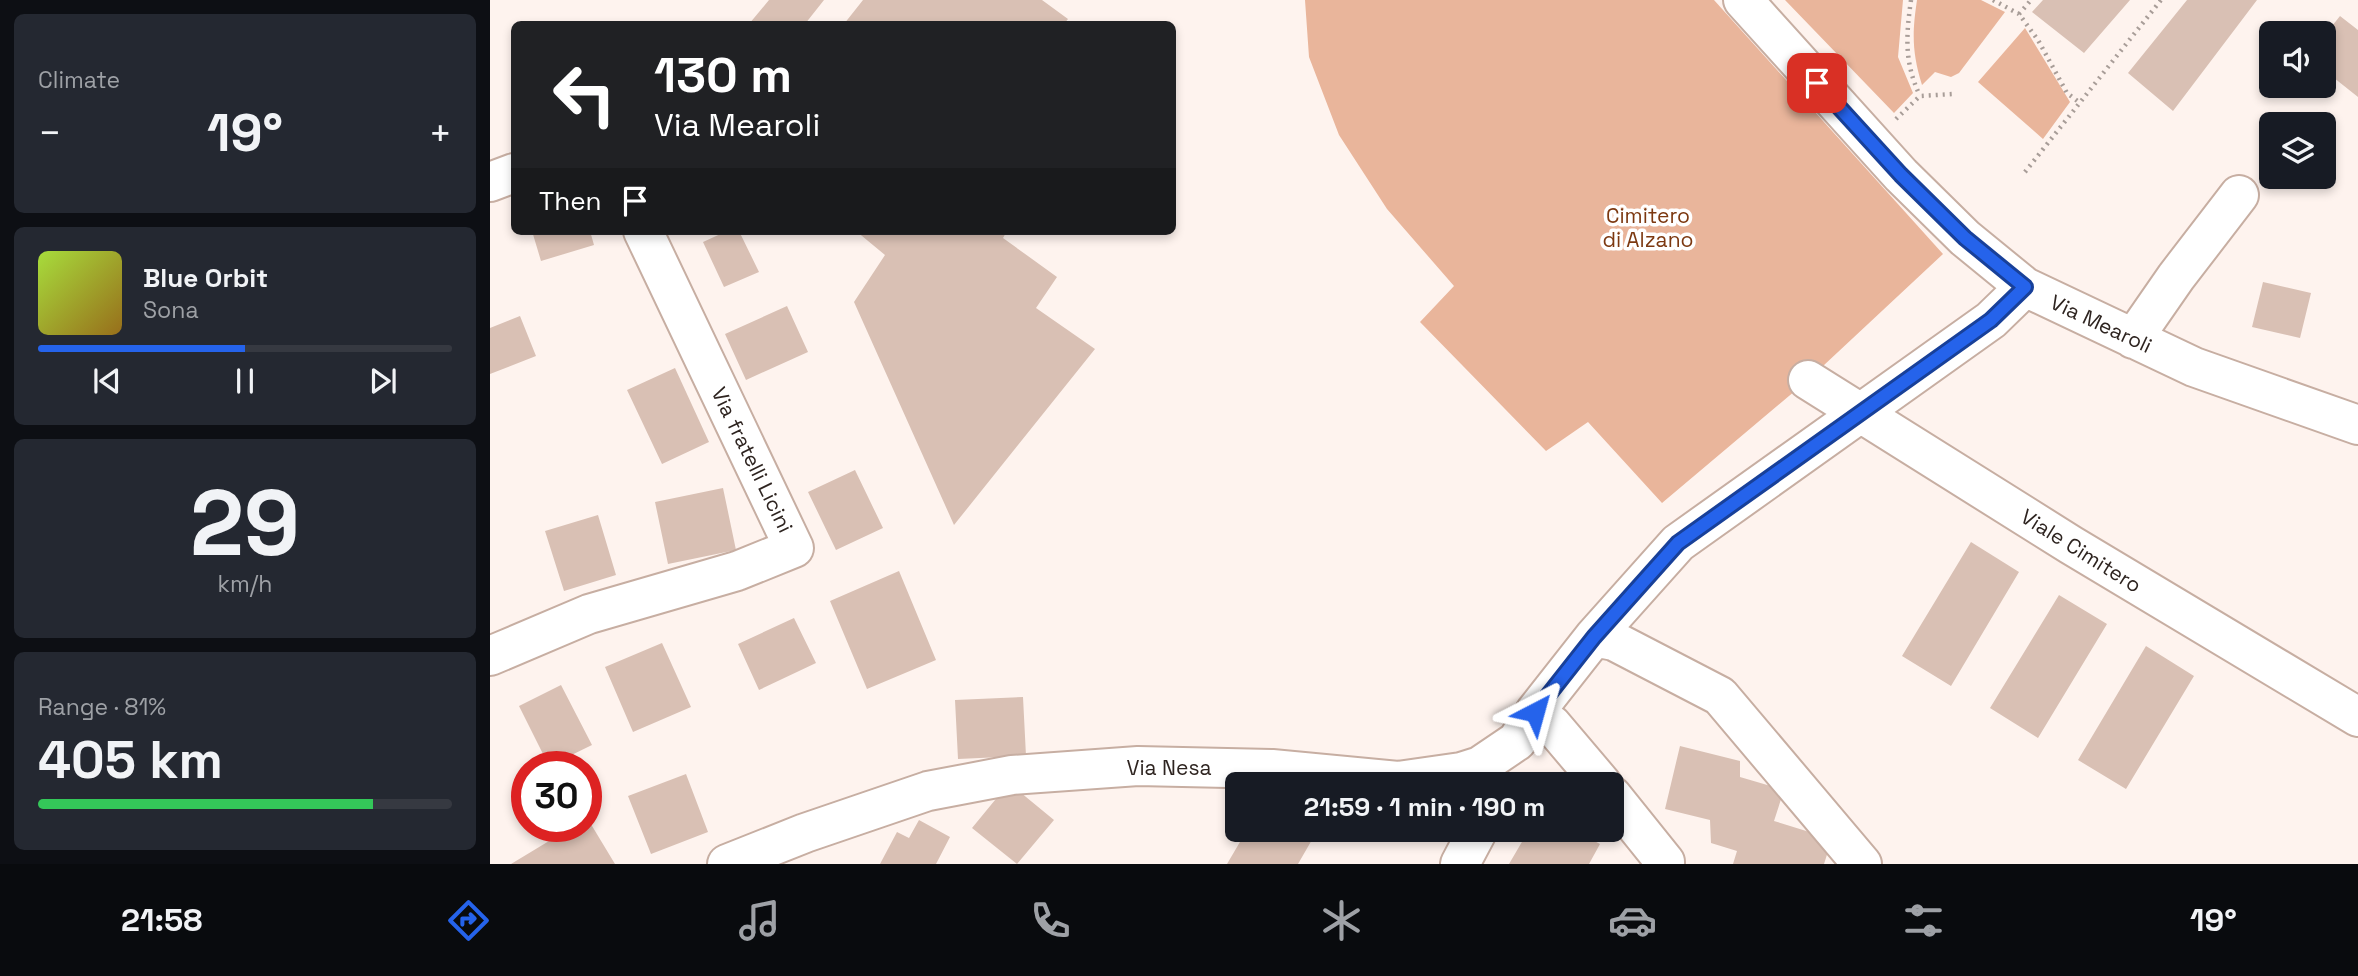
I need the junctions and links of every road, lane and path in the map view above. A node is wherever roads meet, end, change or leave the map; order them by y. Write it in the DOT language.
graph roads {
  1 [pos="1743,0"];
  2 [pos="1911,0"];
  3 [pos="1993,0"];
  4 [pos="2031,0"];
  5 [pos="2161,0"];
  6 [pos="2019,14"];
  7 [pos="1953,94"];
  8 [pos="1920,96"];
  9 [pos="2080,103"];
  10 [pos="1887,127"];
  11 [pos="2025,172"];
  12 [pos="511,174"];
  13 [pos="490,182"];
  14 [pos="2239,195"];
  15 [pos="645,235"];
  16 [pos="2025,287"];
  17 [pos="2133,339"];
  18 [pos="1808,380"];
  19 [pos="1860,412"];
  20 [pos="2358,425"];
  21 [pos="1594,637"];
  22 [pos="490,656"];
  23 [pos="2358,717"];
  24 [pos="1526,727"];
  25 [pos="1306,772"];
  26 [pos="1472,772"];
  27 [pos="1506,772"];
  28 [pos="1592,772"];
  29 [pos="1624,811"];
  30 [pos="1462,842"];
  31 [pos="1471,842"];
  32 [pos="727,864"];
  33 [pos="1459,864"];
  34 [pos="1663,864"];
  35 [pos="1863,864"];
  1 -- 16 [label="street, Via Mearoli"];
  2 -- 8 [label="path"];
  3 -- 6 [label="path"];
  4 -- 6 [label="path"];
  5 -- 9 [label="path"];
  6 -- 9 [label="path"];
  7 -- 8 [label="path"];
  8 -- 10 [label="path"];
  9 -- 11 [label="path"];
  12 -- 13 [label="street"];
  14 -- 17 [label="street"];
  15 -- 22 [label="street, Via fratelli Licini"];
  16 -- 17 [label="street, Via Mearoli"];
  16 -- 19 [label="street, Via Nesa"];
  17 -- 20 [label="street, Via Mearoli"];
  18 -- 19 [label="street, Viale Cimitero"];
  19 -- 21 [label="street, Via Nesa"];
  19 -- 23 [label="street, Viale Cimitero"];
  21 -- 24 [label="street, Via Nesa"];
  21 -- 35 [label="street"];
  24 -- 26 [label="street, Via Nesa"];
  24 -- 27 [label="street"];
  24 -- 28 [label="street"];
  25 -- 32 [label="street, Via Nesa"];
  29 -- 34 [label="street"];
  30 -- 33 [label="street"];
  31 -- 33 [label="street"];
}
